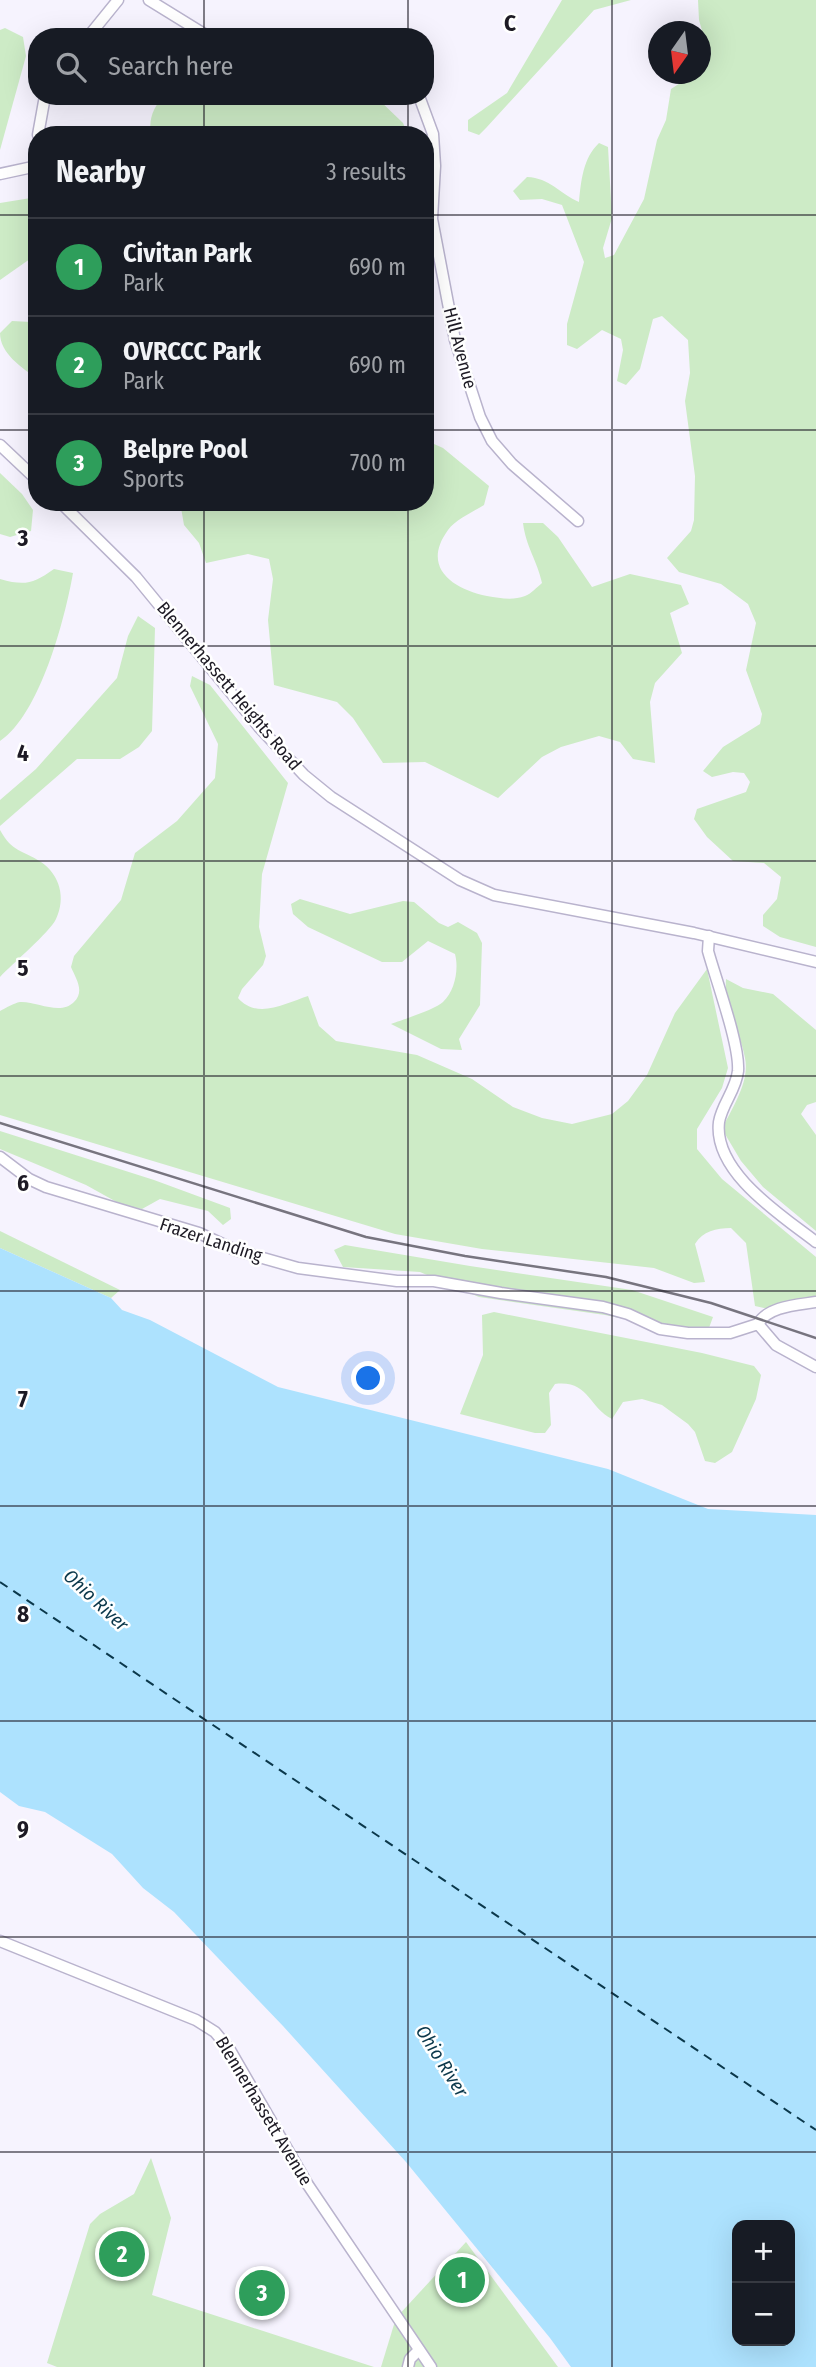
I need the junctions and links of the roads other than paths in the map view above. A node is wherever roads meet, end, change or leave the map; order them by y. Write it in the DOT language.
graph roads {
  1 [pos="118,0"];
  2 [pos="149,0"];
  3 [pos="95,28"];
  4 [pos="194,28"];
  5 [pos="43,105"];
  6 [pos="422,105"];
  7 [pos="39,126"];
  8 [pos="430,126"];
  9 [pos="434,150"];
  10 [pos="28,168"];
  11 [pos="0,174"];
  12 [pos="434,184"];
  13 [pos="434,229"];
  14 [pos="0,444"];
  15 [pos="28,471"];
  16 [pos="70,511"];
  17 [pos="578,521"];
  18 [pos="709,936"];
  19 [pos="816,962"];
  20 [pos="0,1157"];
  21 [pos="816,1242"];
  22 [pos="816,1302"];
  23 [pos="758,1324"];
  24 [pos="816,1367"];
  25 [pos="0,1941"];
  26 [pos="419,2350"];
  27 [pos="408,2367"];
  28 [pos="431,2367"];
  1 -- 3 [label="street"];
  2 -- 4 [label="street"];
  5 -- 7 [label="street"];
  6 -- 8 [label="street, Hill Avenue"];
  9 -- 12 [label="street, Hill Avenue"];
  10 -- 11 [label="street"];
  13 -- 17 [label="street, Hill Avenue"];
  14 -- 15 [label="street"];
  16 -- 18 [label="street, Blennerhassett Heights Road"];
  18 -- 19 [label="street, Blennerhassett Heights Road"];
  18 -- 21 [label="street"];
  20 -- 23 [label="street, Frazer Landing"];
  22 -- 23 [label="street, Frazer Landing"];
  23 -- 24 [label="street"];
  25 -- 26 [label="street, Blennerhassett Avenue"];
  26 -- 27 [label="street"];
  26 -- 28 [label="street, Blennerhassett Avenue"];
}
